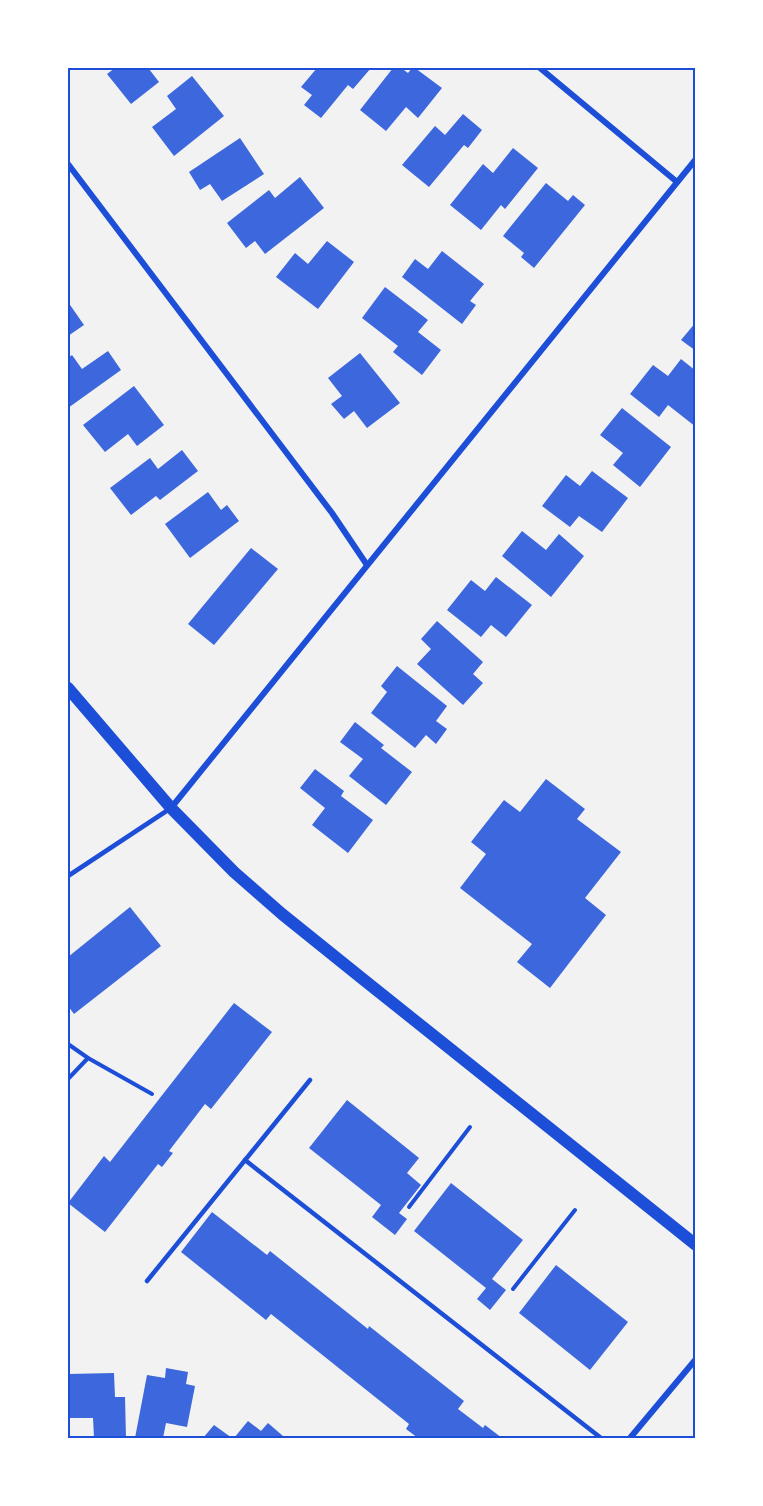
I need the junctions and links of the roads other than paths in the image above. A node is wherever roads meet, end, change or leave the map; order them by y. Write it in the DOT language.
graph roads {
  1 [pos="540,68"];
  2 [pos="696,159"];
  3 [pos="68,164"];
  4 [pos="677,182"];
  5 [pos="367,565"];
  6 [pos="68,688"];
  7 [pos="171,808"];
  8 [pos="68,876"];
  9 [pos="310,1080"];
  10 [pos="245,1160"];
  11 [pos="696,1245"];
  12 [pos="147,1281"];
  13 [pos="696,1359"];
  14 [pos="601,1438"];
  15 [pos="630,1438"];
  1 -- 4 [label="street"];
  2 -- 4 [label="street"];
  3 -- 5 [label="street"];
  4 -- 5 [label="street"];
  5 -- 7 [label="street"];
  6 -- 7 [label="main road"];
  7 -- 8 [label="lane"];
  7 -- 11 [label="main road"];
  9 -- 10 [label="lane"];
  10 -- 12 [label="lane"];
  10 -- 14 [label="lane"];
  13 -- 15 [label="street"];
}
